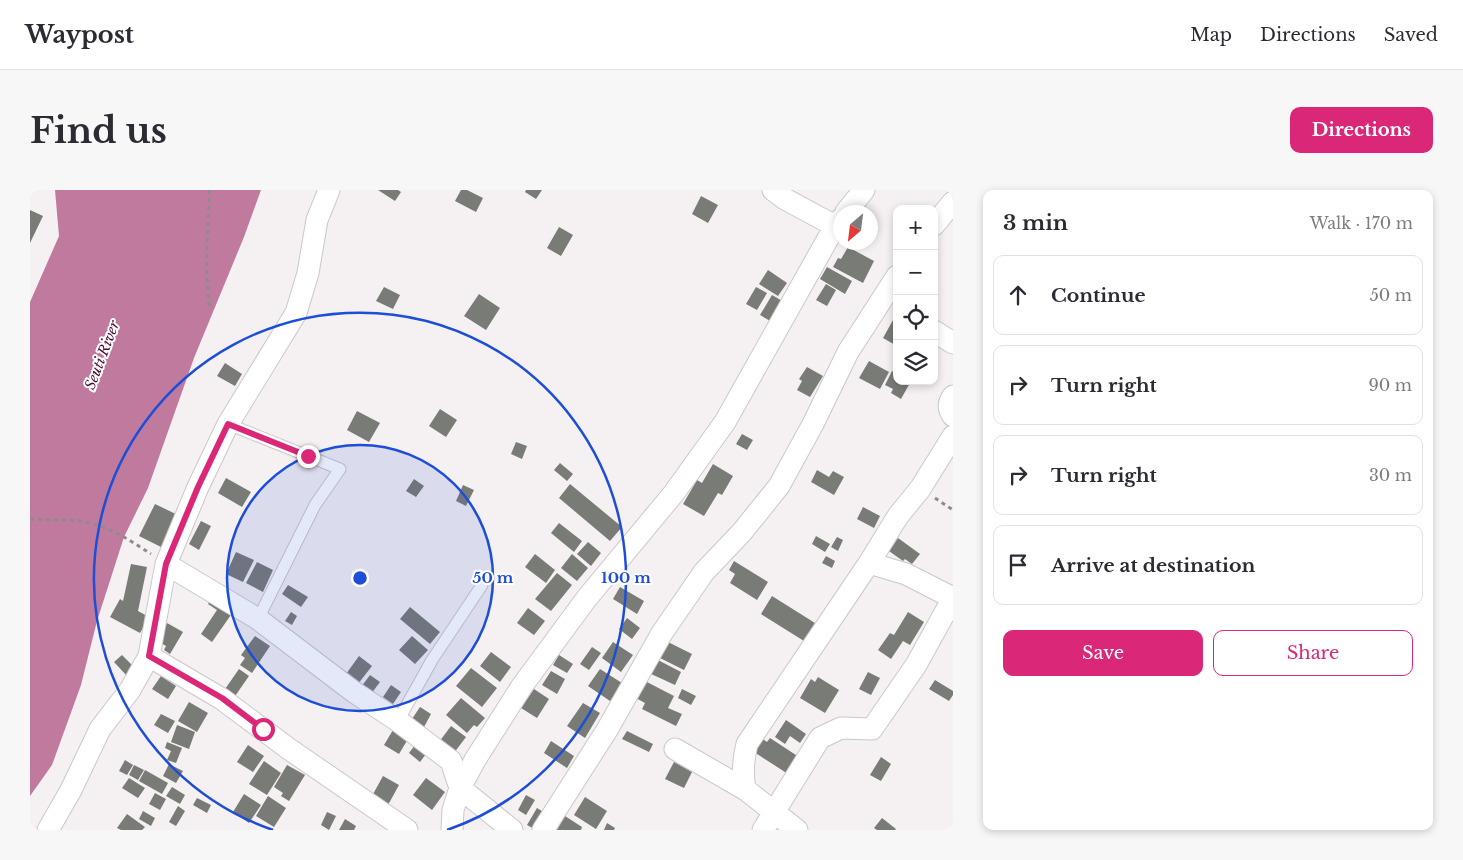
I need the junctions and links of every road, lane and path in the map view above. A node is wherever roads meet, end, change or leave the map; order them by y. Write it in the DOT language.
graph roads {
  1 [pos="209,190"];
  2 [pos="329,190"];
  3 [pos="773,190"];
  4 [pos="864,190"];
  5 [pos="953,202"];
  6 [pos="852,205"];
  7 [pos="833,216"];
  8 [pos="938,220"];
  9 [pos="833,233"];
  10 [pos="893,290"];
  11 [pos="889,304"];
  12 [pos="210,308"];
  13 [pos="938,334"];
  14 [pos="953,343"];
  15 [pos="953,396"];
  16 [pos="953,416"];
  17 [pos="228,424"];
  18 [pos="953,436"];
  19 [pos="30,519"];
  20 [pos="869,563"];
  21 [pos="166,564"];
  22 [pos="482,585"];
  23 [pos="953,598"];
  24 [pos="258,619"];
  25 [pos="149,656"];
  26 [pos="398,721"];
  27 [pos="675,749"];
  28 [pos="460,788"];
  29 [pos="745,789"];
  30 [pos="774,811"];
  31 [pos="48,830"];
  32 [pos="407,830"];
  33 [pos="452,830"];
  34 [pos="512,830"];
  35 [pos="543,830"];
  36 [pos="763,830"];
  37 [pos="797,830"];
  1 -- 12 [label="path"];
  2 -- 17 [label="street"];
  3 -- 7 [label="street"];
  4 -- 6 [label="street"];
  5 -- 8 [label="street"];
  9 -- 28 [label="street"];
  10 -- 11 [label="street"];
  11 -- 35 [label="street"];
  13 -- 14 [label="street"];
  15 -- 16 [label="street"];
  17 -- 21 [label="street"];
  17 -- 24 [label="lane"];
  18 -- 20 [label="street"];
  19 -- 21 [label="path"];
  20 -- 23 [label="street"];
  20 -- 29 [label="street"];
  21 -- 24 [label="street"];
  21 -- 25 [label="street"];
  22 -- 26 [label="lane"];
  23 -- 30 [label="street"];
  24 -- 26 [label="street"];
  25 -- 31 [label="street"];
  25 -- 32 [label="street"];
  26 -- 28 [label="street"];
  27 -- 29 [label="street"];
  28 -- 33 [label="street"];
  28 -- 34 [label="street"];
  29 -- 30 [label="street"];
  30 -- 36 [label="street"];
  30 -- 37 [label="street"];
}
